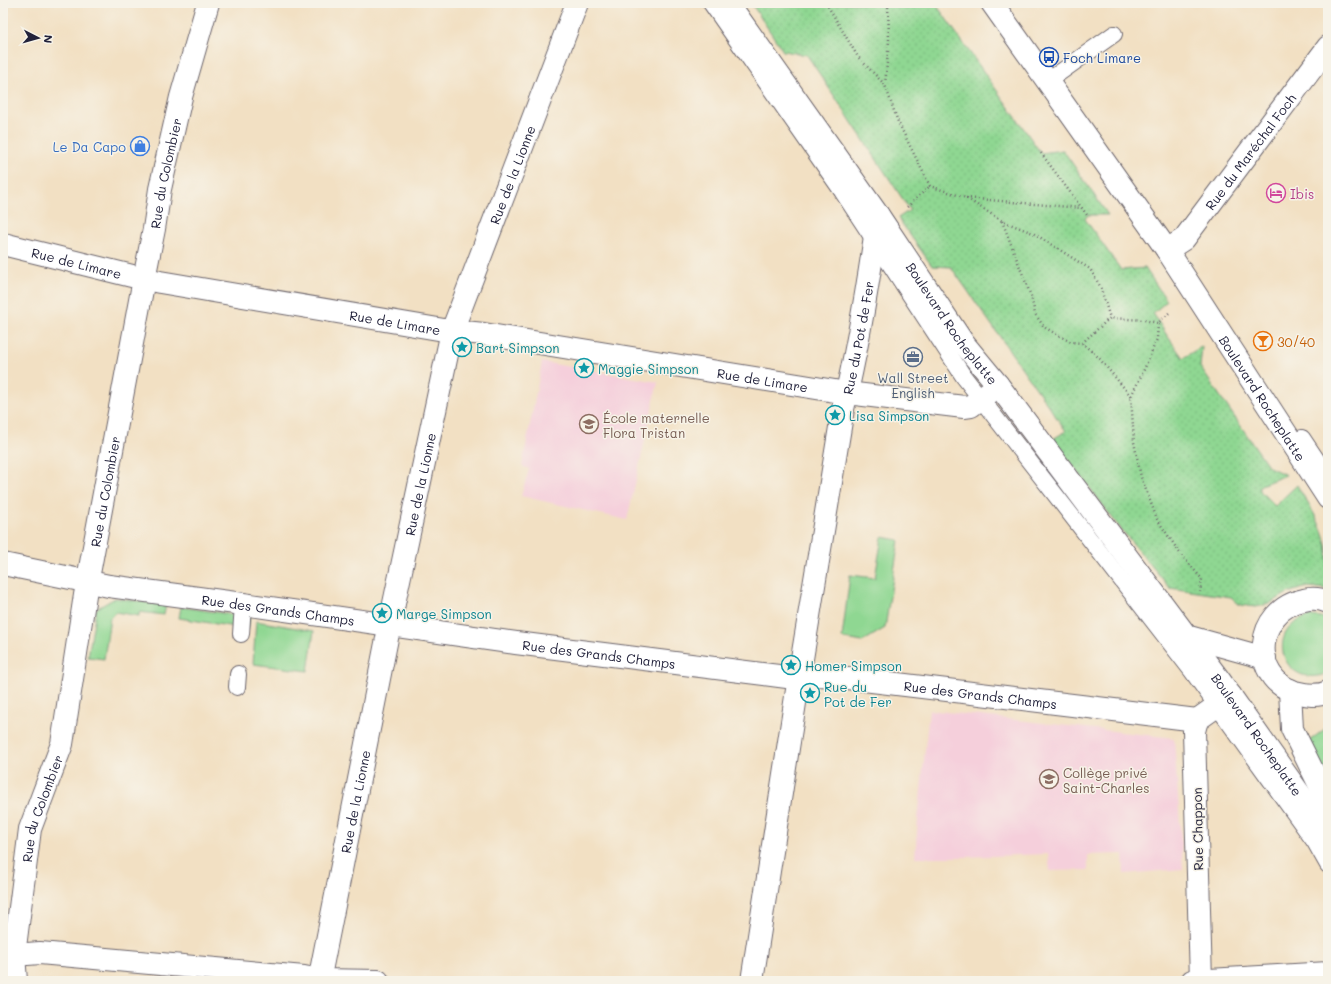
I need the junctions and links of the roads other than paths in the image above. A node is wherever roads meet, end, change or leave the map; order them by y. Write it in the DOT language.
graph roads {
  1 [pos="208,3"];
  2 [pos="577,3"];
  3 [pos="711,3"];
  4 [pos="728,3"];
  5 [pos="992,3"];
  6 [pos="1002,3"];
  7 [pos="1114,34"];
  8 [pos="1328,47"];
  9 [pos="1050,79"];
  10 [pos="878,215"];
  11 [pos="874,240"];
  12 [pos="3,244"];
  13 [pos="1167,250"];
  14 [pos="144,279"];
  15 [pos="452,331"];
  16 [pos="998,385"];
  17 [pos="847,393"];
  18 [pos="980,398"];
  19 [pos="1328,477"];
  20 [pos="1328,498"];
  21 [pos="3,564"];
  22 [pos="88,582"];
  23 [pos="1328,602"];
  24 [pos="243,604"];
  25 [pos="390,626"];
  26 [pos="241,634"];
  27 [pos="1186,636"];
  28 [pos="1265,658"];
  29 [pos="799,677"];
  30 [pos="1290,690"];
  31 [pos="1328,692"];
  32 [pos="1224,701"];
  33 [pos="1197,720"];
  34 [pos="1328,802"];
  35 [pos="1328,834"];
  36 [pos="1328,865"];
  37 [pos="14,955"];
  38 [pos="1328,973"];
  39 [pos="320,980"];
  40 [pos="16,981"];
  41 [pos="378,981"];
  42 [pos="752,981"];
  43 [pos="1192,981"];
  44 [pos="1201,981"];
  1 -- 14 [label="street, Rue du Colombier"];
  2 -- 15 [label="street, Rue de la Lionne"];
  3 -- 11 [label="lane"];
  4 -- 10 [label="street, Boulevard Rocheplatte"];
  5 -- 9 [label="street, Boulevard Rocheplatte"];
  6 -- 9 [label="lane"];
  7 -- 9 [label="lane"];
  8 -- 13 [label="street, Rue du Maréchal Foch"];
  9 -- 13 [label="street, Boulevard Rocheplatte"];
  9 -- 19 [label="lane"];
  10 -- 11 [label="street, Rue du Pot de Fer"];
  10 -- 16 [label="street, Boulevard Rocheplatte"];
  11 -- 17 [label="street, Rue du Pot de Fer"];
  11 -- 18 [label="lane"];
  12 -- 14 [label="street, Rue de Limare"];
  13 -- 20 [label="street, Boulevard Rocheplatte"];
  14 -- 15 [label="street, Rue de Limare"];
  14 -- 22 [label="street, Rue du Colombier"];
  15 -- 17 [label="street, Rue de Limare"];
  15 -- 25 [label="street, Rue de la Lionne"];
  16 -- 18 [label="street, Rue de Limare"];
  16 -- 27 [label="street, Boulevard Rocheplatte"];
  17 -- 18 [label="street, Rue de Limare"];
  17 -- 29 [label="street, Rue du Pot de Fer"];
  18 -- 32 [label="lane"];
  21 -- 22 [label="street, Rue des Grands Champs"];
  22 -- 24 [label="street, Rue des Grands Champs"];
  22 -- 37 [label="street, Rue du Colombier"];
  23 -- 28 [label="street"];
  24 -- 25 [label="street, Rue des Grands Champs"];
  24 -- 26 [label="lane"];
  25 -- 29 [label="street, Rue des Grands Champs"];
  25 -- 39 [label="street, Rue de la Lionne"];
  27 -- 28 [label="street"];
  27 -- 32 [label="street, Boulevard Rocheplatte"];
  28 -- 30 [label="street"];
  29 -- 33 [label="street, Rue des Grands Champs"];
  29 -- 42 [label="street, Rue du Pot de Fer"];
  30 -- 31 [label="street"];
  30 -- 34 [label="street, Boulevard Rocheplatte"];
  32 -- 33 [label="street"];
  32 -- 35 [label="street, Boulevard Rocheplatte"];
  32 -- 36 [label="lane"];
  33 -- 44 [label="street, Rue Chappon"];
  37 -- 39 [label="street"];
  37 -- 40 [label="street, Rue du Colombier"];
  38 -- 44 [label="street"];
  39 -- 41 [label="street"];
  43 -- 44 [label="street"];
}
